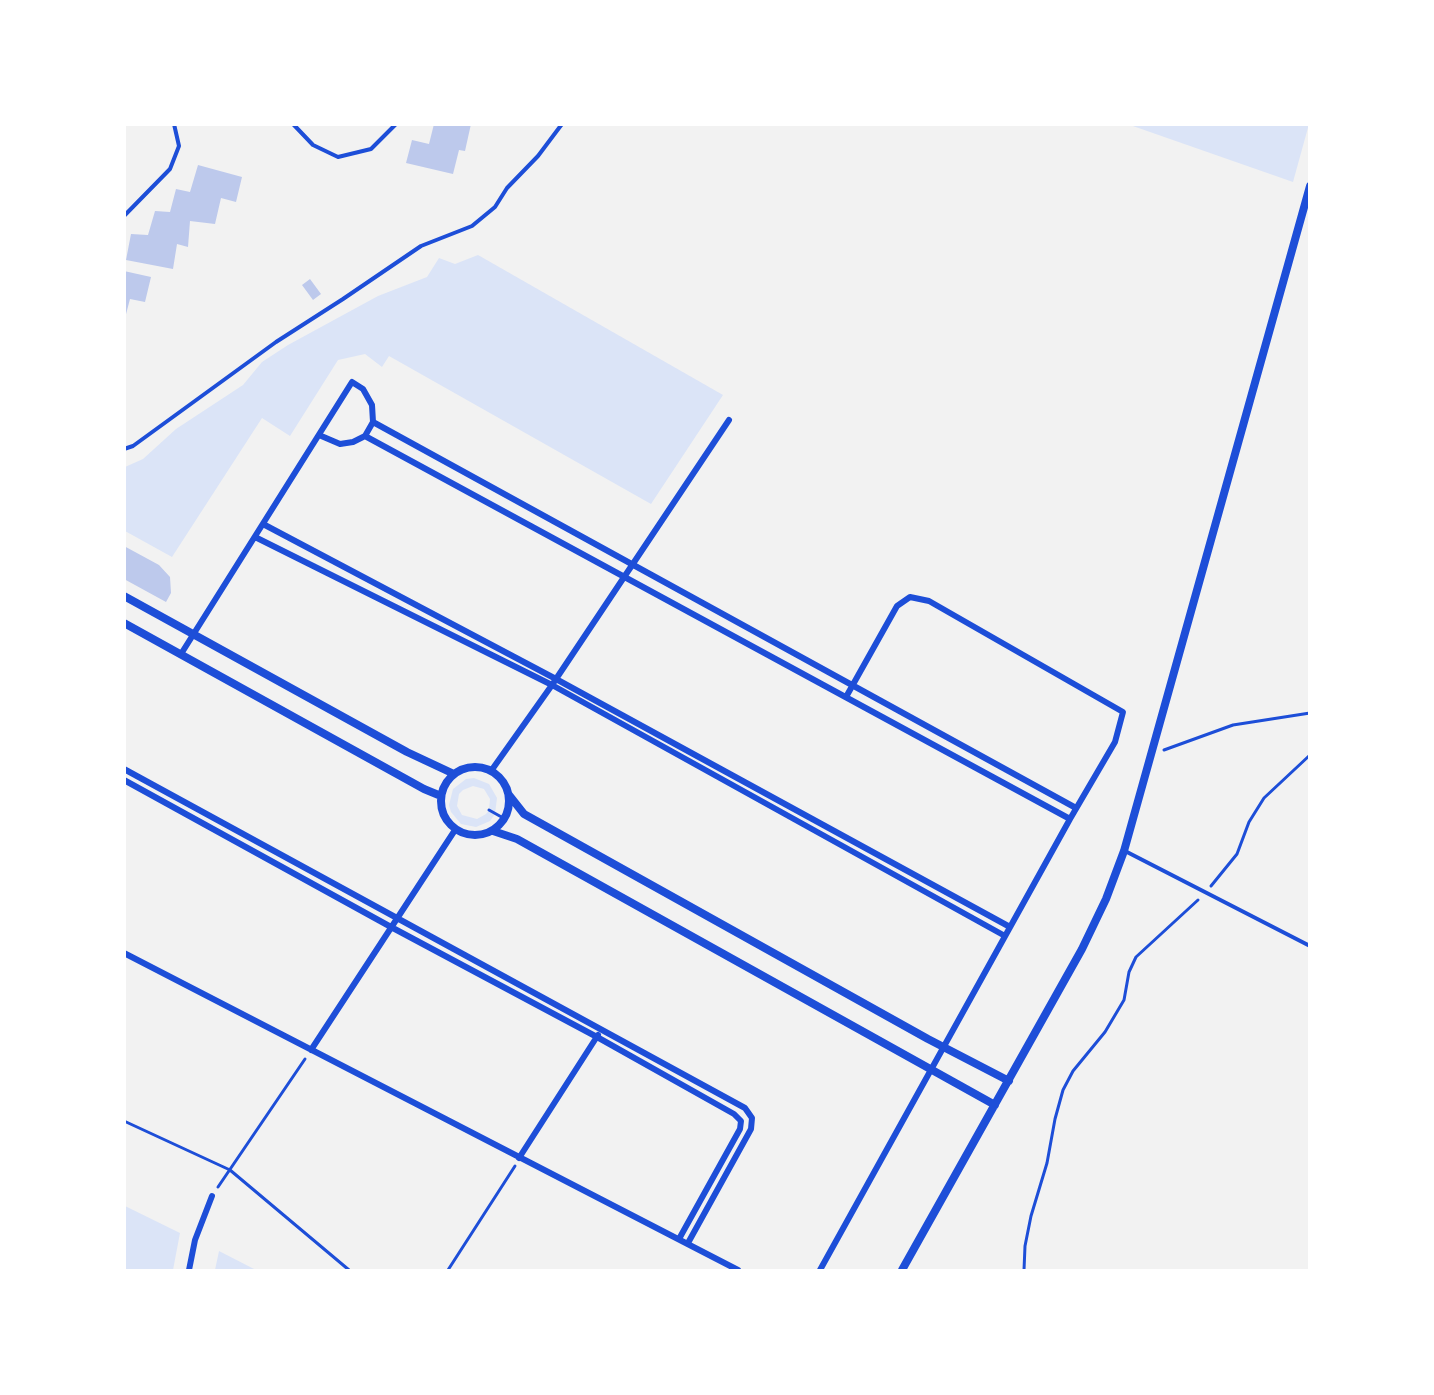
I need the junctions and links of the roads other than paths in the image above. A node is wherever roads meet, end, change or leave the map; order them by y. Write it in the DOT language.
graph roads {
  1 [pos="174,124"];
  2 [pos="293,124"];
  3 [pos="396,124"];
  4 [pos="562,124"];
  5 [pos="1310,186"];
  6 [pos="1307,202"];
  7 [pos="124,216"];
  8 [pos="729,420"];
  9 [pos="373,422"];
  10 [pos="319,435"];
  11 [pos="365,436"];
  12 [pos="124,449"];
  13 [pos="263,524"];
  14 [pos="255,537"];
  15 [pos="633,564"];
  16 [pos="625,577"];
  17 [pos="124,596"];
  18 [pos="124,623"];
  19 [pos="195,634"];
  20 [pos="181,654"];
  21 [pos="554,682"];
  22 [pos="852,685"];
  23 [pos="846,697"];
  24 [pos="124,769"];
  25 [pos="491,771"];
  26 [pos="454,774"];
  27 [pos="124,780"];
  28 [pos="509,795"];
  29 [pos="441,796"];
  30 [pos="1076,808"];
  31 [pos="1070,819"];
  32 [pos="455,830"];
  33 [pos="493,831"];
  34 [pos="1124,851"];
  35 [pos="397,919"];
  36 [pos="391,927"];
  37 [pos="1010,927"];
  38 [pos="1005,936"];
  39 [pos="1310,946"];
  40 [pos="124,953"];
  41 [pos="602,1029"];
  42 [pos="597,1037"];
  43 [pos="944,1047"];
  44 [pos="311,1050"];
  45 [pos="932,1069"];
  46 [pos="1009,1081"];
  47 [pos="995,1105"];
  48 [pos="519,1158"];
  49 [pos="212,1196"];
  50 [pos="679,1239"];
  51 [pos="688,1243"];
  52 [pos="189,1270"];
  53 [pos="738,1270"];
  54 [pos="820,1270"];
  55 [pos="902,1270"];
  1 -- 7 [label="lane"];
  2 -- 3 [label="lane"];
  4 -- 12 [label="lane"];
  5 -- 6 [label="street"];
  6 -- 34 [label="street"];
  8 -- 15 [label="street"];
  9 -- 10 [label="street"];
  9 -- 11 [label="street"];
  9 -- 15 [label="street"];
  10 -- 11 [label="street"];
  10 -- 13 [label="street"];
  11 -- 16 [label="street"];
  13 -- 14 [label="street"];
  13 -- 21 [label="street"];
  14 -- 19 [label="street"];
  14 -- 21 [label="street"];
  15 -- 16 [label="street"];
  15 -- 22 [label="street"];
  16 -- 21 [label="street"];
  16 -- 23 [label="street"];
  17 -- 19 [label="street"];
  18 -- 20 [label="street"];
  19 -- 20 [label="street"];
  19 -- 26 [label="street"];
  20 -- 29 [label="street"];
  21 -- 25 [label="street"];
  21 -- 37 [label="street"];
  21 -- 38 [label="street"];
  22 -- 23 [label="street"];
  22 -- 30 [label="street"];
  22 -- 30 [label="street"];
  23 -- 31 [label="street"];
  24 -- 35 [label="street"];
  25 -- 26 [label="street"];
  25 -- 28 [label="street"];
  26 -- 29 [label="street"];
  27 -- 36 [label="street"];
  28 -- 33 [label="street"];
  28 -- 43 [label="street"];
  29 -- 32 [label="street"];
  30 -- 31 [label="street"];
  31 -- 37 [label="street"];
  32 -- 33 [label="street"];
  32 -- 35 [label="street"];
  33 -- 45 [label="street"];
  34 -- 39 [label="lane"];
  34 -- 46 [label="street"];
  35 -- 36 [label="street"];
  35 -- 41 [label="street"];
  36 -- 42 [label="street"];
  36 -- 44 [label="street"];
  37 -- 38 [label="street"];
  38 -- 43 [label="street"];
  40 -- 44 [label="street"];
  41 -- 42 [label="street"];
  41 -- 51 [label="street"];
  42 -- 48 [label="street"];
  42 -- 50 [label="street"];
  43 -- 45 [label="street"];
  43 -- 46 [label="street"];
  44 -- 48 [label="street"];
  45 -- 47 [label="street"];
  45 -- 54 [label="street"];
  46 -- 47 [label="street"];
  47 -- 55 [label="street"];
  48 -- 50 [label="street"];
  49 -- 52 [label="street"];
  50 -- 51 [label="street"];
  51 -- 53 [label="street"];
}
